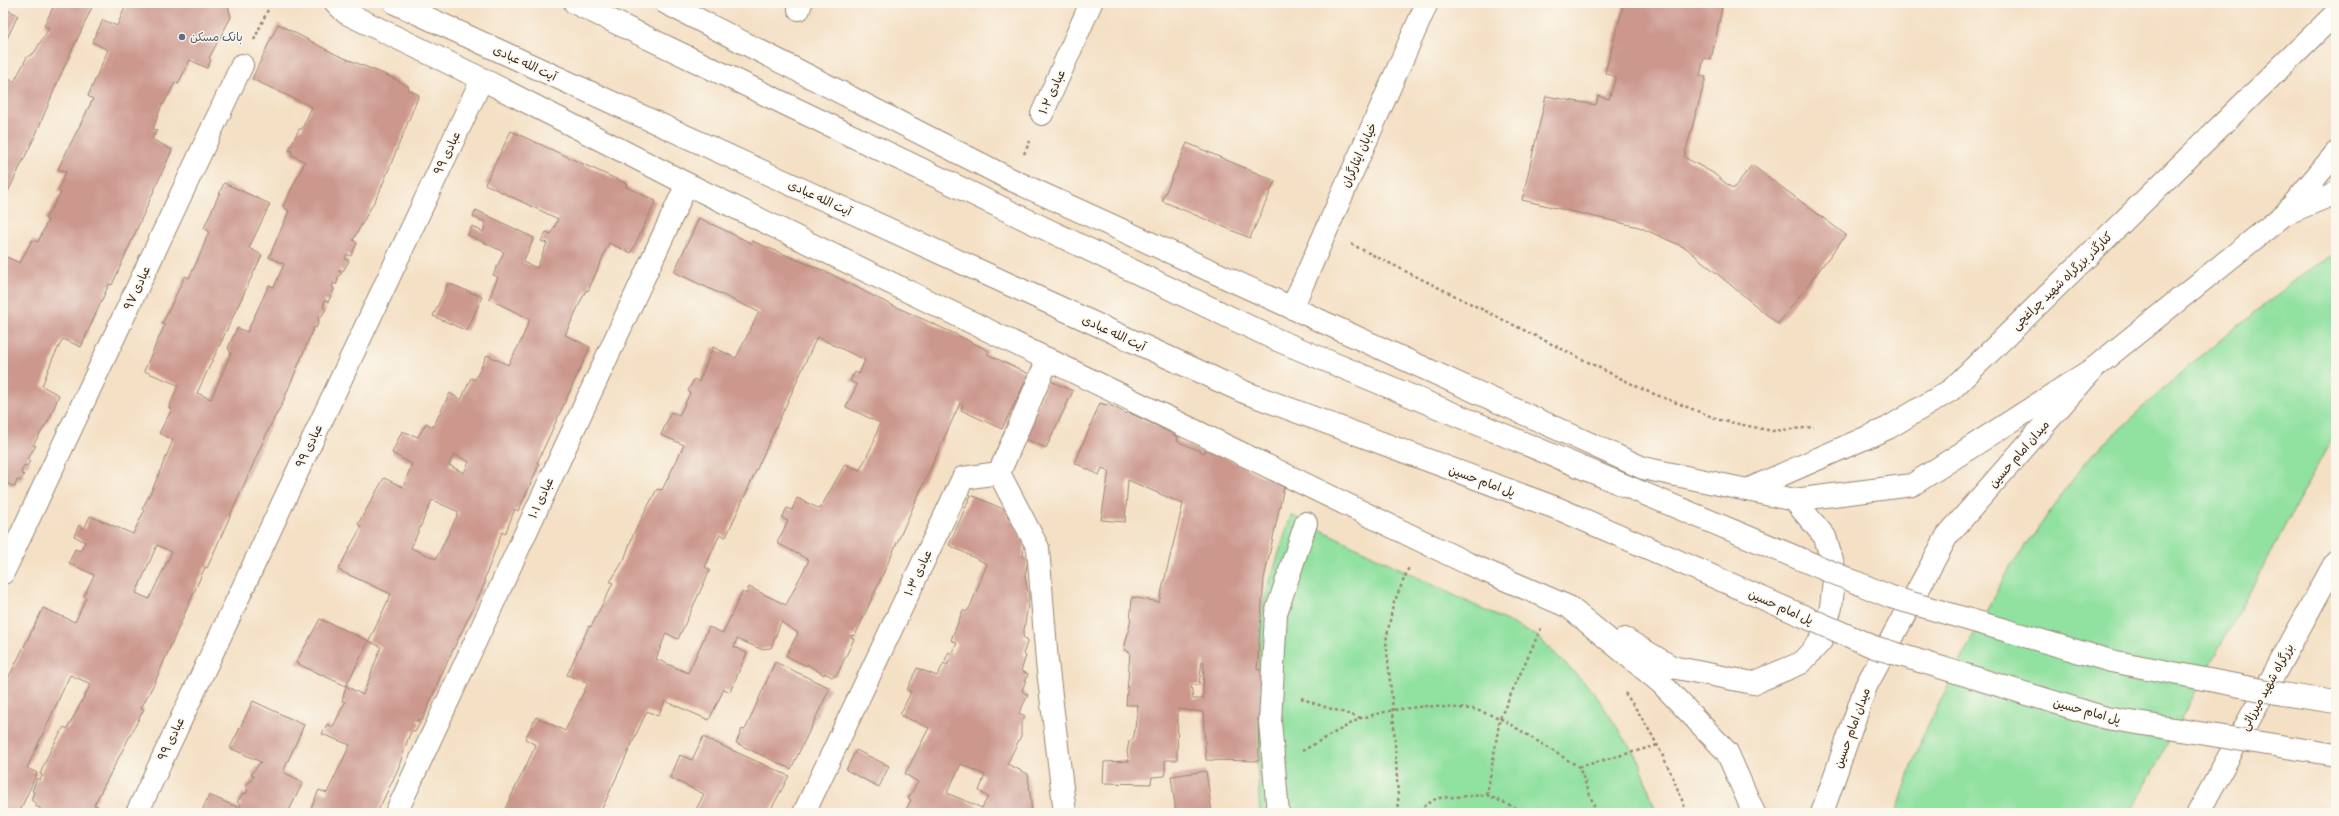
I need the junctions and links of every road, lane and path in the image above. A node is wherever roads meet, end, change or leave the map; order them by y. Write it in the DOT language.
graph roads {
  1 [pos="271,3"];
  2 [pos="336,3"];
  3 [pos="395,3"];
  4 [pos="575,3"];
  5 [pos="666,3"];
  6 [pos="1091,3"];
  7 [pos="1427,3"];
  8 [pos="2336,13"];
  9 [pos="242,65"];
  10 [pos="482,79"];
  11 [pos="1042,114"];
  12 [pos="2336,153"];
  13 [pos="1012,180"];
  14 [pos="687,184"];
  15 [pos="2336,193"];
  16 [pos="2285,214"];
  17 [pos="1326,231"];
  18 [pos="1292,308"];
  19 [pos="1048,359"];
  20 [pos="2094,368"];
  21 [pos="1244,392"];
  22 [pos="1818,426"];
  23 [pos="998,473"];
  24 [pos="1747,490"];
  25 [pos="1794,500"];
  26 [pos="1306,523"];
  27 [pos="1412,561"];
  28 [pos="2336,561"];
  29 [pos="3,573"];
  30 [pos="1569,607"];
  31 [pos="1543,623"];
  32 [pos="1271,684"];
  33 [pos="1622,690"];
  34 [pos="2336,702"];
  35 [pos="1393,710"];
  36 [pos="1361,718"];
  37 [pos="1500,718"];
  38 [pos="1658,745"];
  39 [pos="2336,754"];
  40 [pos="1274,767"];
  41 [pos="1579,767"];
  42 [pos="1487,795"];
  43 [pos="137,813"];
  44 [pos="396,813"];
  45 [pos="804,813"];
  46 [pos="1066,813"];
  47 [pos="1278,813"];
  48 [pos="1399,813"];
  49 [pos="1413,813"];
  50 [pos="1527,813"];
  51 [pos="1597,813"];
  52 [pos="1687,813"];
  53 [pos="1754,813"];
  54 [pos="1822,813"];
  55 [pos="2198,813"];
  1 -- 9 [label="path"];
  2 -- 10 [label="main road"];
  3 -- 21 [label="main road, آیت الله عبادی"];
  4 -- 34 [label="main road, bridge"];
  5 -- 13 [label="main road"];
  6 -- 11 [label="main road, عبادی ۱۰۲"];
  7 -- 17 [label="main road, خیابان ایثارگران"];
  8 -- 24 [label="main road, کنارگذر بزرگراه شهید چراغچی"];
  9 -- 29 [label="main road, عبادی ۹۷"];
  10 -- 14 [label="main road"];
  10 -- 43 [label="main road, عبادی ۹۹"];
  11 -- 13 [label="path, عبادی ۱۰۲"];
  12 -- 16 [label="main road"];
  13 -- 18 [label="main road"];
  14 -- 19 [label="main road"];
  14 -- 44 [label="main road, عبادی ۱۰۱"];
  15 -- 16 [label="main road, میدان امام حسین"];
  16 -- 20 [label="main road, میدان امام حسین"];
  17 -- 18 [label="main road, خیابان ایثارگران"];
  17 -- 22 [label="path"];
  18 -- 24 [label="main road"];
  19 -- 23 [label="main road"];
  19 -- 30 [label="main road"];
  20 -- 25 [label="main road"];
  20 -- 54 [label="main road, میدان امام حسین"];
  21 -- 39 [label="main road, پل امام حسین, bridge"];
  23 -- 45 [label="main road, عبادی ۱۰۳"];
  23 -- 46 [label="main road"];
  24 -- 25 [label="main road"];
  25 -- 30 [label="main road"];
  26 -- 32 [label="main road"];
  27 -- 35 [label="path"];
  28 -- 55 [label="main road, بزرگراه شهید میرزائی"];
  30 -- 53 [label="main road"];
  31 -- 37 [label="path"];
  32 -- 36 [label="path"];
  32 -- 40 [label="main road"];
  33 -- 38 [label="path"];
  35 -- 36 [label="path"];
  35 -- 37 [label="path"];
  35 -- 48 [label="path"];
  36 -- 40 [label="path"];
  37 -- 41 [label="path"];
  37 -- 42 [label="path"];
  38 -- 41 [label="path"];
  38 -- 52 [label="path"];
  40 -- 47 [label="main road"];
  41 -- 51 [label="path"];
  42 -- 49 [label="path"];
  42 -- 50 [label="path"];
}
